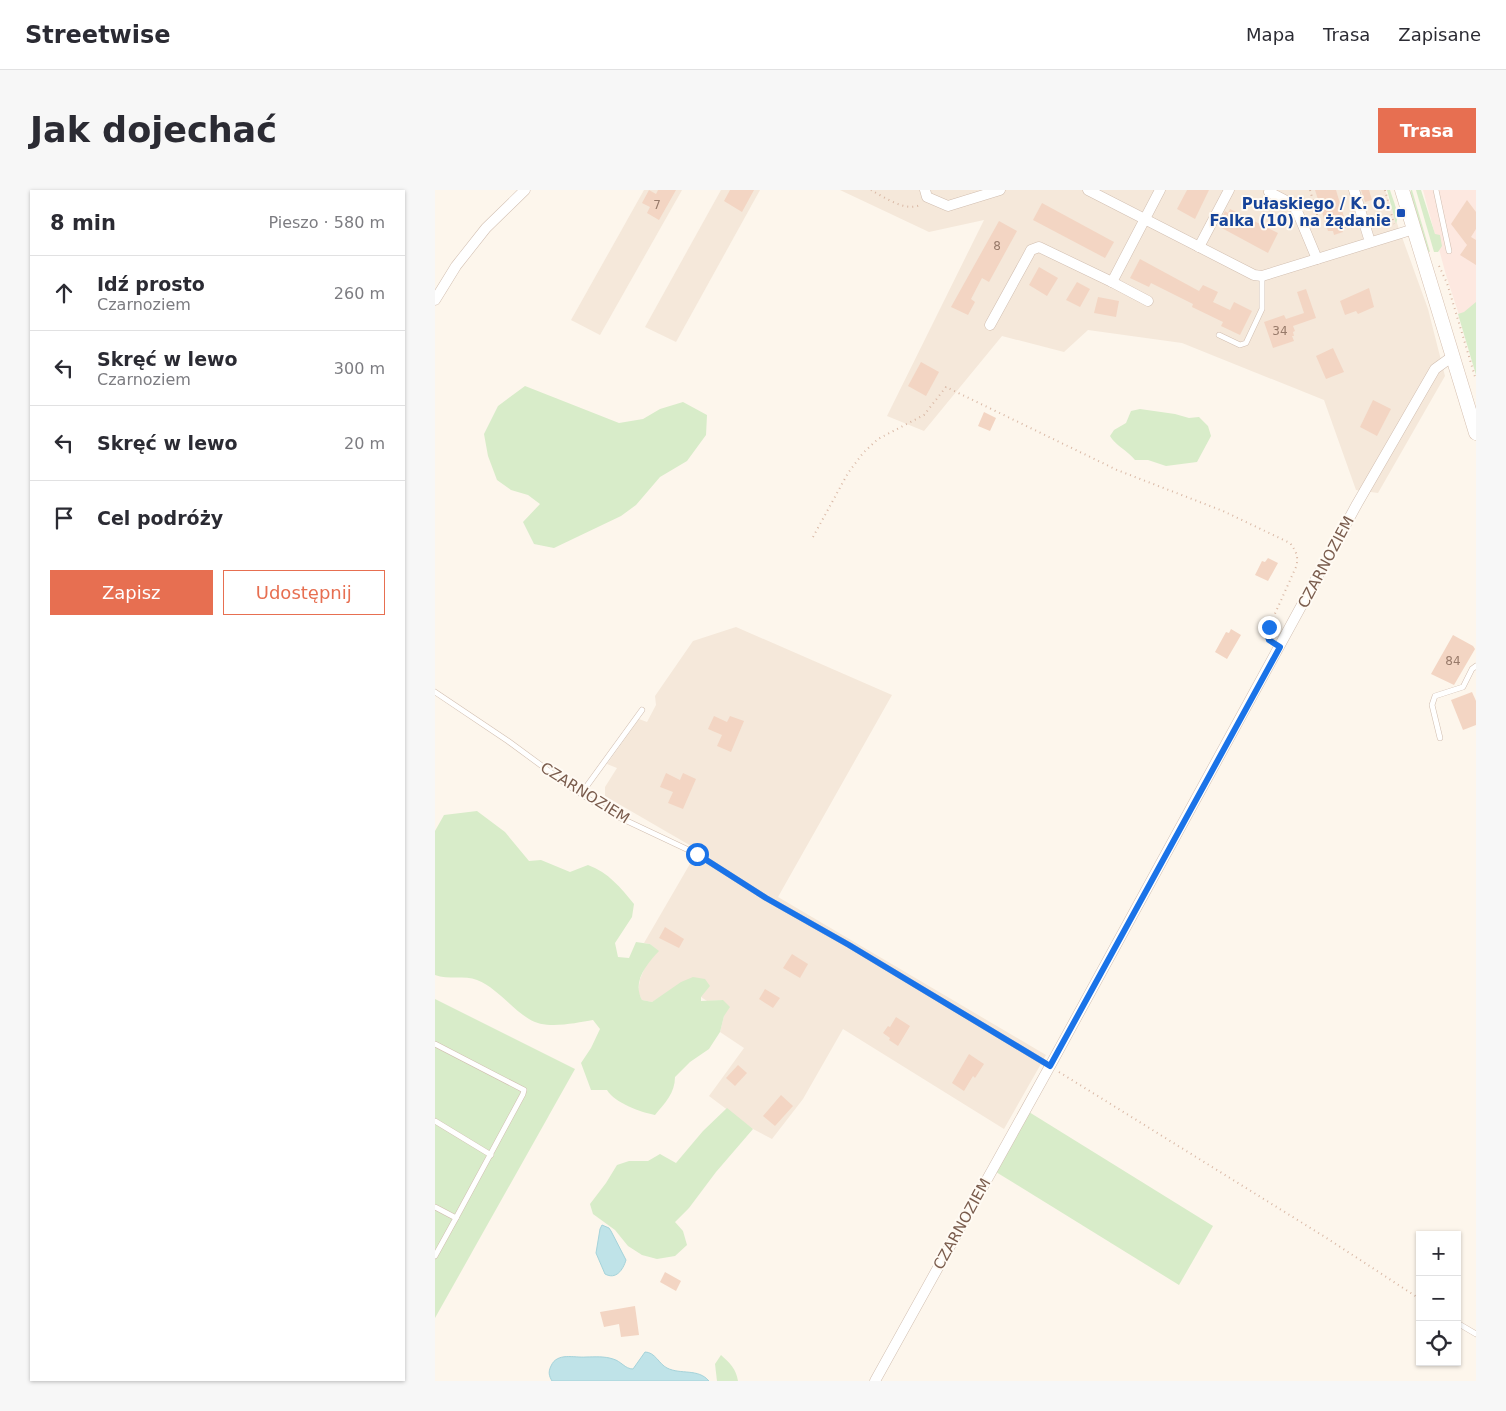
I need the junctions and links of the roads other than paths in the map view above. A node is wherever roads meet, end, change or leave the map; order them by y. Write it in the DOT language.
graph roads {
  1 [pos="525,190"];
  2 [pos="925,190"];
  3 [pos="1000,190"];
  4 [pos="1088,190"];
  5 [pos="1160,190"];
  6 [pos="1229,190"];
  7 [pos="1354,190"];
  8 [pos="1402,190"];
  9 [pos="1436,190"];
  10 [pos="1269,192"];
  11 [pos="1144,218"];
  12 [pos="1414,228"];
  13 [pos="1370,242"];
  14 [pos="1199,247"];
  15 [pos="1449,251"];
  16 [pos="1317,259"];
  17 [pos="1262,276"];
  18 [pos="1111,282"];
  19 [pos="435,300"];
  20 [pos="1148,301"];
  21 [pos="990,325"];
  22 [pos="1219,335"];
  23 [pos="1453,356"];
  24 [pos="1475,429"];
  25 [pos="1476,666"];
  26 [pos="435,692"];
  27 [pos="642,710"];
  28 [pos="1441,738"];
  29 [pos="581,794"];
  30 [pos="435,1044"];
  31 [pos="1050,1066"];
  32 [pos="435,1121"];
  33 [pos="491,1155"];
  34 [pos="435,1207"];
  35 [pos="456,1218"];
  36 [pos="435,1256"];
  37 [pos="1461,1325"];
  38 [pos="1476,1334"];
  39 [pos="875,1381"];
  1 -- 19 [label="street"];
  2 -- 3 [label="street"];
  4 -- 11 [label="street"];
  5 -- 11 [label="street"];
  6 -- 14 [label="street"];
  7 -- 13 [label="street"];
  8 -- 12 [label="main road"];
  9 -- 15 [label="lane"];
  10 -- 16 [label="street"];
  11 -- 14 [label="street"];
  11 -- 18 [label="street"];
  12 -- 13 [label="street"];
  12 -- 23 [label="main road"];
  13 -- 16 [label="street"];
  14 -- 17 [label="street"];
  16 -- 17 [label="street"];
  17 -- 22 [label="lane"];
  18 -- 20 [label="street"];
  18 -- 21 [label="street"];
  23 -- 24 [label="main road"];
  23 -- 31 [label="street, CZARNOZIEM"];
  25 -- 28 [label="lane"];
  26 -- 29 [label="lane, CZARNOZIEM"];
  27 -- 29 [label="lane"];
  29 -- 31 [label="lane, CZARNOZIEM"];
  30 -- 33 [label="lane"];
  31 -- 39 [label="street, CZARNOZIEM"];
  32 -- 33 [label="lane"];
  33 -- 35 [label="lane"];
  34 -- 35 [label="lane"];
  35 -- 36 [label="lane"];
  37 -- 38 [label="lane"];
}
